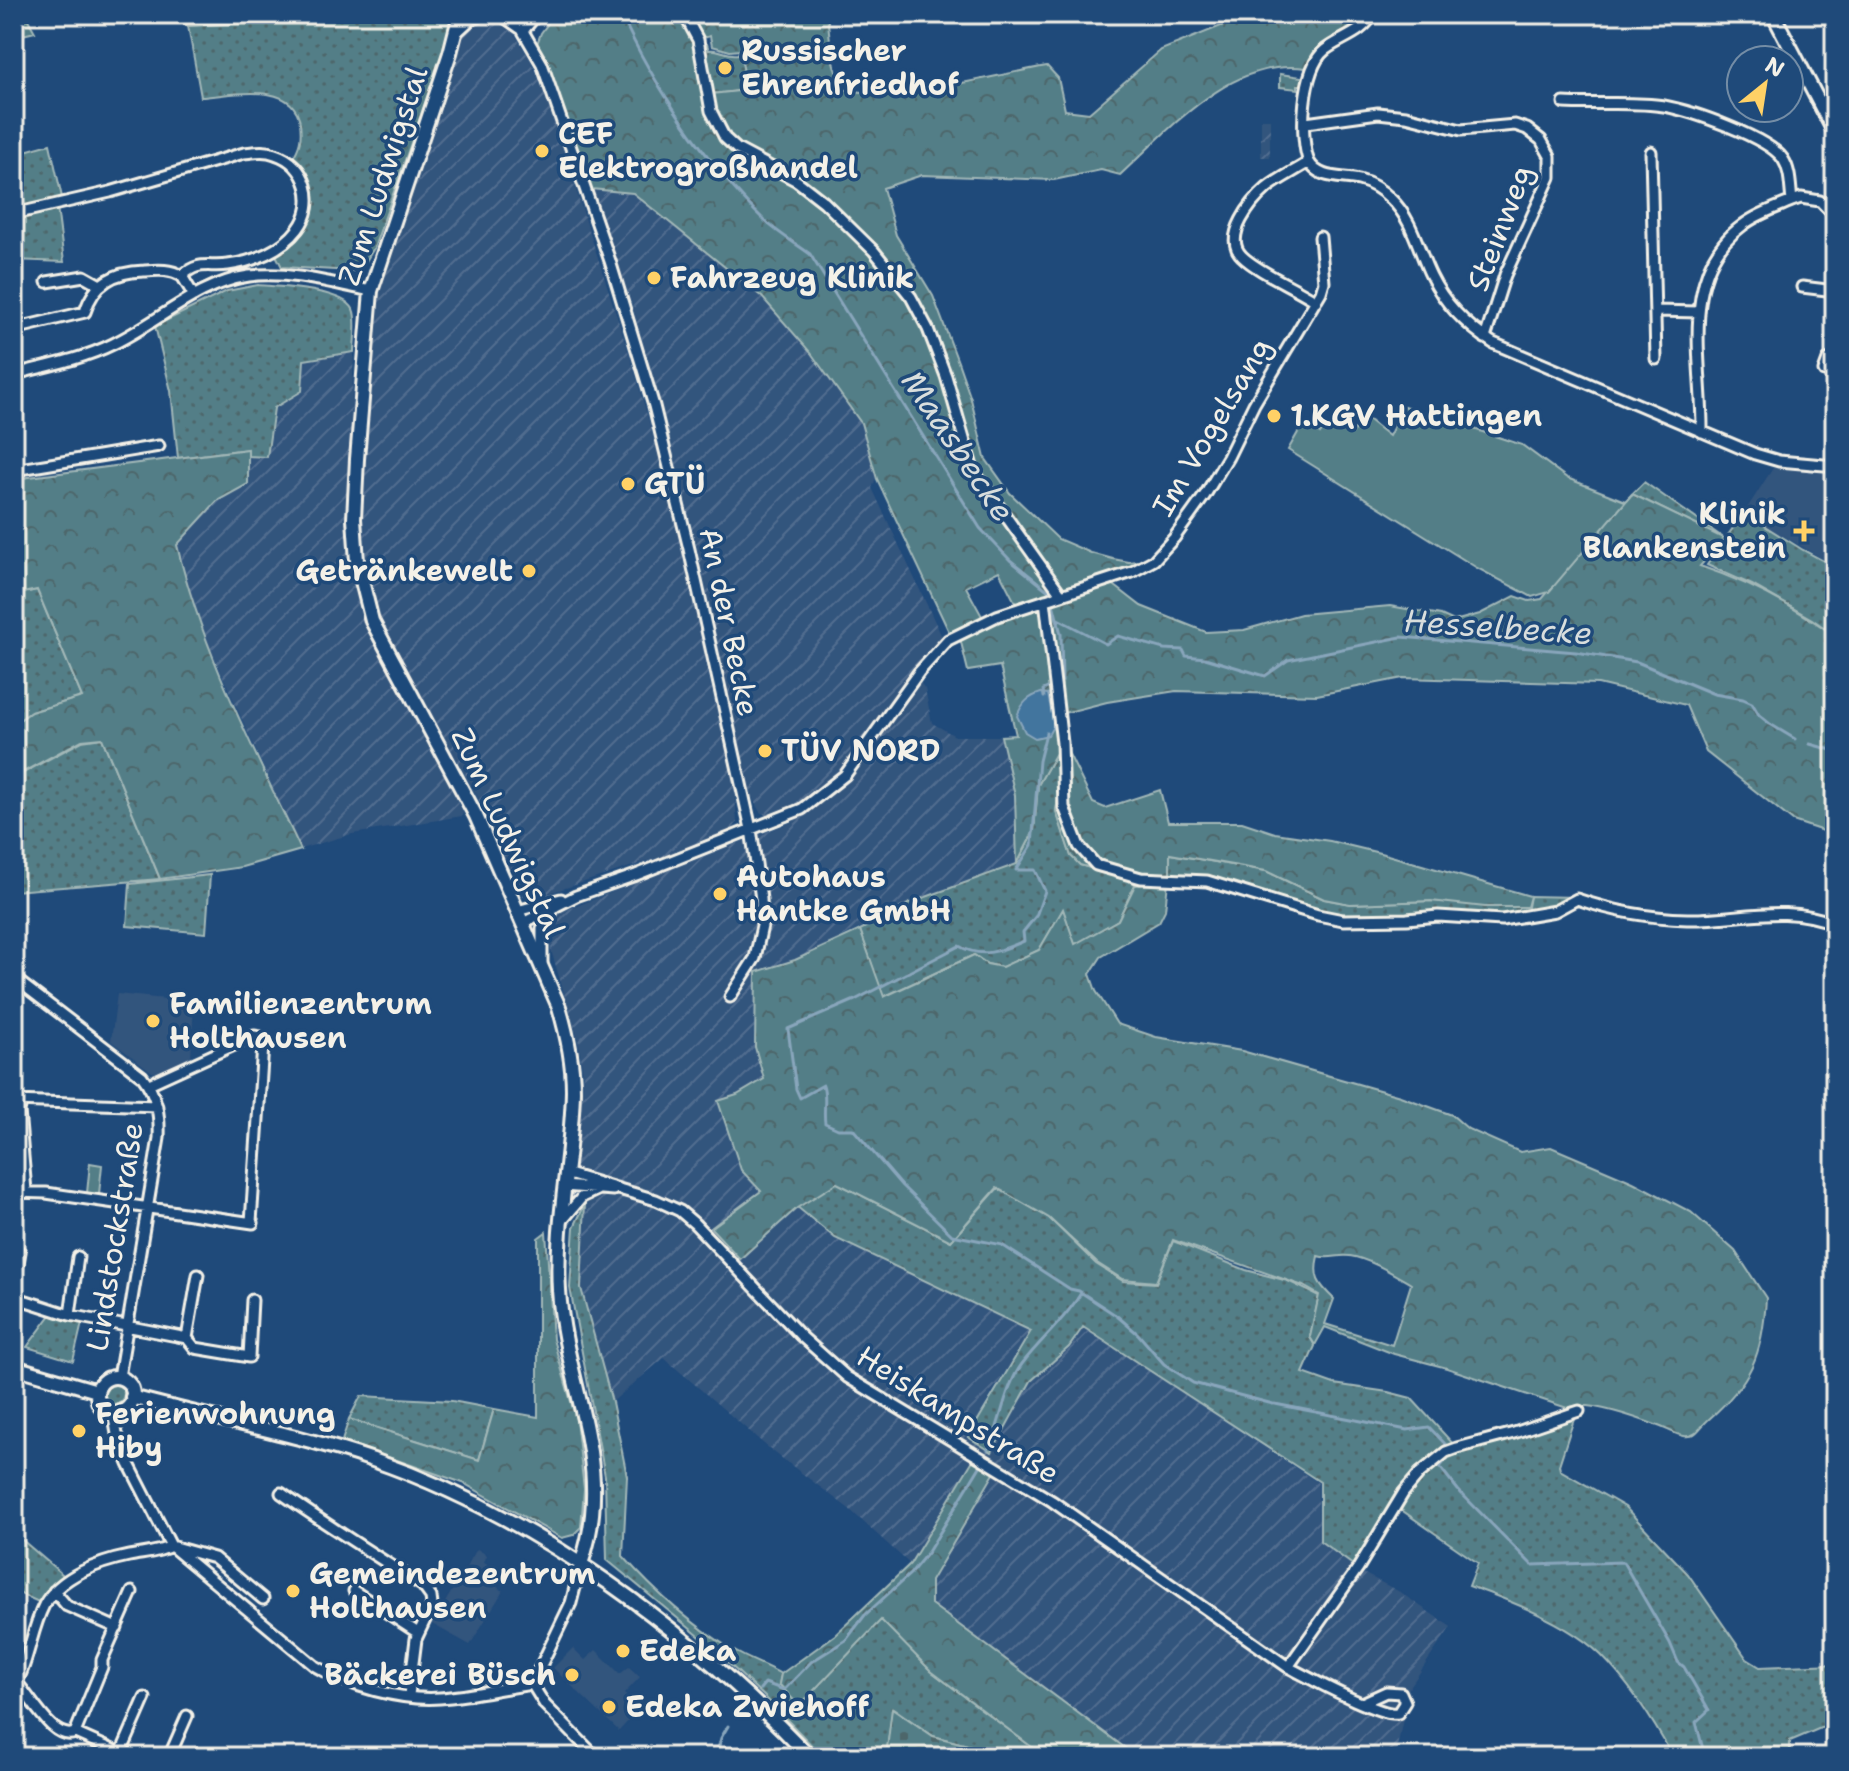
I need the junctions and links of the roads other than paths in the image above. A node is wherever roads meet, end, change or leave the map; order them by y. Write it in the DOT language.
graph roads {
  1 [pos="460,14"];
  2 [pos="486,14"];
  3 [pos="500,14"];
  4 [pos="513,14"];
  5 [pos="537,14"];
  6 [pos="684,14"];
  7 [pos="1373,14"];
  8 [pos="1773,14"];
  9 [pos="523,31"];
  10 [pos="455,34"];
  11 [pos="1564,103"];
  12 [pos="1306,123"];
  13 [pos="1835,133"];
  14 [pos="1651,152"];
  15 [pos="1309,162"];
  16 [pos="1792,201"];
  17 [pos="14,214"];
  18 [pos="1835,216"];
  19 [pos="1320,237"];
  20 [pos="182,276"];
  21 [pos="47,282"];
  22 [pos="100,285"];
  23 [pos="1802,287"];
  24 [pos="371,291"];
  25 [pos="1835,291"];
  26 [pos="194,296"];
  27 [pos="1316,301"];
  28 [pos="1656,311"];
  29 [pos="1699,312"];
  30 [pos="14,329"];
  31 [pos="1485,338"];
  32 [pos="1835,356"];
  33 [pos="1656,359"];
  34 [pos="1824,371"];
  35 [pos="14,374"];
  36 [pos="1702,432"];
  37 [pos="159,446"];
  38 [pos="1835,466"];
  39 [pos="14,470"];
  40 [pos="1052,597"];
  41 [pos="751,829"];
  42 [pos="576,896"];
  43 [pos="555,907"];
  44 [pos="520,917"];
  45 [pos="1835,924"];
  46 [pos="542,965"];
  47 [pos="14,978"];
  48 [pos="730,997"];
  49 [pos="149,1084"];
  50 [pos="18,1101"];
  51 [pos="157,1106"];
  52 [pos="565,1179"];
  53 [pos="598,1190"];
  54 [pos="620,1190"];
  55 [pos="26,1191"];
  56 [pos="14,1192"];
  57 [pos="149,1207"];
  58 [pos="559,1225"];
  59 [pos="20,1252"];
  60 [pos="78,1257"];
  61 [pos="198,1275"];
  62 [pos="14,1286"];
  63 [pos="14,1297"];
  64 [pos="252,1300"];
  65 [pos="70,1315"];
  66 [pos="127,1327"];
  67 [pos="187,1338"];
  68 [pos="14,1367"];
  69 [pos="119,1377"];
  70 [pos="97,1391"];
  71 [pos="132,1397"];
  72 [pos="1579,1411"];
  73 [pos="113,1412"];
  74 [pos="281,1493"];
  75 [pos="171,1546"];
  76 [pos="581,1564"];
  77 [pos="54,1591"];
  78 [pos="354,1591"];
  79 [pos="132,1592"];
  80 [pos="263,1599"];
  81 [pos="117,1628"];
  82 [pos="418,1633"];
  83 [pos="1288,1667"];
  84 [pos="532,1684"];
  85 [pos="15,1685"];
  86 [pos="409,1695"];
  87 [pos="145,1698"];
  88 [pos="1362,1703"];
  89 [pos="187,1716"];
  90 [pos="75,1733"];
  91 [pos="125,1755"];
  92 [pos="169,1757"];
  93 [pos="596,1757"];
  94 [pos="810,1757"];
  1 -- 10 [label="street, Zum Ludwigstal"];
  2 -- 10 [label="street"];
  3 -- 9 [label="street, An der Becke"];
  4 -- 9 [label="street, An der Becke"];
  5 -- 9 [label="street"];
  6 -- 40 [label="street"];
  7 -- 12 [label="street"];
  8 -- 13 [label="street"];
  9 -- 41 [label="street, An der Becke"];
  10 -- 24 [label="street, Zum Ludwigstal"];
  11 -- 16 [label="street"];
  12 -- 15 [label="street"];
  12 -- 31 [label="street, Steinweg"];
  14 -- 28 [label="street"];
  15 -- 27 [label="street"];
  15 -- 31 [label="street"];
  16 -- 18 [label="street"];
  16 -- 29 [label="street"];
  17 -- 20 [label="street"];
  19 -- 27 [label="street, Im Vogelsang"];
  20 -- 22 [label="street"];
  20 -- 26 [label="street"];
  21 -- 22 [label="street"];
  22 -- 30 [label="street"];
  23 -- 25 [label="street"];
  24 -- 26 [label="street"];
  24 -- 44 [label="street, Zum Ludwigstal"];
  26 -- 35 [label="street"];
  27 -- 40 [label="street, Im Vogelsang"];
  28 -- 29 [label="street"];
  28 -- 33 [label="street"];
  29 -- 36 [label="street"];
  31 -- 36 [label="street"];
  32 -- 34 [label="street"];
  36 -- 38 [label="street"];
  37 -- 39 [label="street"];
  40 -- 41 [label="street, Im Vogelsang"];
  40 -- 45 [label="street"];
  41 -- 42 [label="street, Im Vogelsang"];
  41 -- 48 [label="street, An der Becke"];
  42 -- 43 [label="street, Im Vogelsang"];
  42 -- 44 [label="street, Im Vogelsang"];
  43 -- 44 [label="street, Im Vogelsang"];
  43 -- 46 [label="street"];
  44 -- 46 [label="street, Zum Ludwigstal"];
  46 -- 52 [label="street, Zum Ludwigstal"];
  47 -- 49 [label="street, Lindstockstraße"];
  49 -- 51 [label="street, Lindstockstraße"];
  49 -- 57 [label="street"];
  50 -- 51 [label="street"];
  50 -- 55 [label="street"];
  51 -- 57 [label="street, Lindstockstraße"];
  52 -- 53 [label="street, Heiskampstraße"];
  52 -- 54 [label="street, Heiskampstraße"];
  52 -- 58 [label="street, Zum Ludwigstal"];
  53 -- 54 [label="street, Heiskampstraße"];
  53 -- 58 [label="street"];
  54 -- 83 [label="street, Heiskampstraße"];
  55 -- 56 [label="street"];
  55 -- 57 [label="street"];
  57 -- 66 [label="street, Lindstockstraße"];
  58 -- 76 [label="street, Zum Ludwigstal"];
  59 -- 62 [label="street"];
  60 -- 65 [label="street"];
  61 -- 67 [label="street"];
  63 -- 65 [label="street"];
  64 -- 67 [label="street"];
  65 -- 66 [label="street"];
  66 -- 67 [label="street"];
  66 -- 69 [label="street, Lindstockstraße"];
  68 -- 70 [label="street"];
  69 -- 70 [label="street"];
  69 -- 71 [label="street"];
  70 -- 73 [label="street"];
  71 -- 73 [label="street"];
  71 -- 76 [label="street"];
  72 -- 83 [label="street"];
  73 -- 75 [label="street"];
  74 -- 82 [label="street"];
  75 -- 77 [label="street"];
  75 -- 80 [label="street"];
  75 -- 86 [label="street"];
  76 -- 84 [label="street, Zum Ludwigstal"];
  76 -- 94 [label="street"];
  77 -- 81 [label="street"];
  77 -- 85 [label="street"];
  78 -- 82 [label="street"];
  79 -- 81 [label="street"];
  81 -- 90 [label="street"];
  82 -- 86 [label="street"];
  83 -- 88 [label="street, Heiskampstraße"];
  84 -- 86 [label="street"];
  84 -- 93 [label="street"];
  85 -- 90 [label="street"];
  87 -- 91 [label="street"];
  89 -- 92 [label="street"];
  90 -- 91 [label="street"];
}
